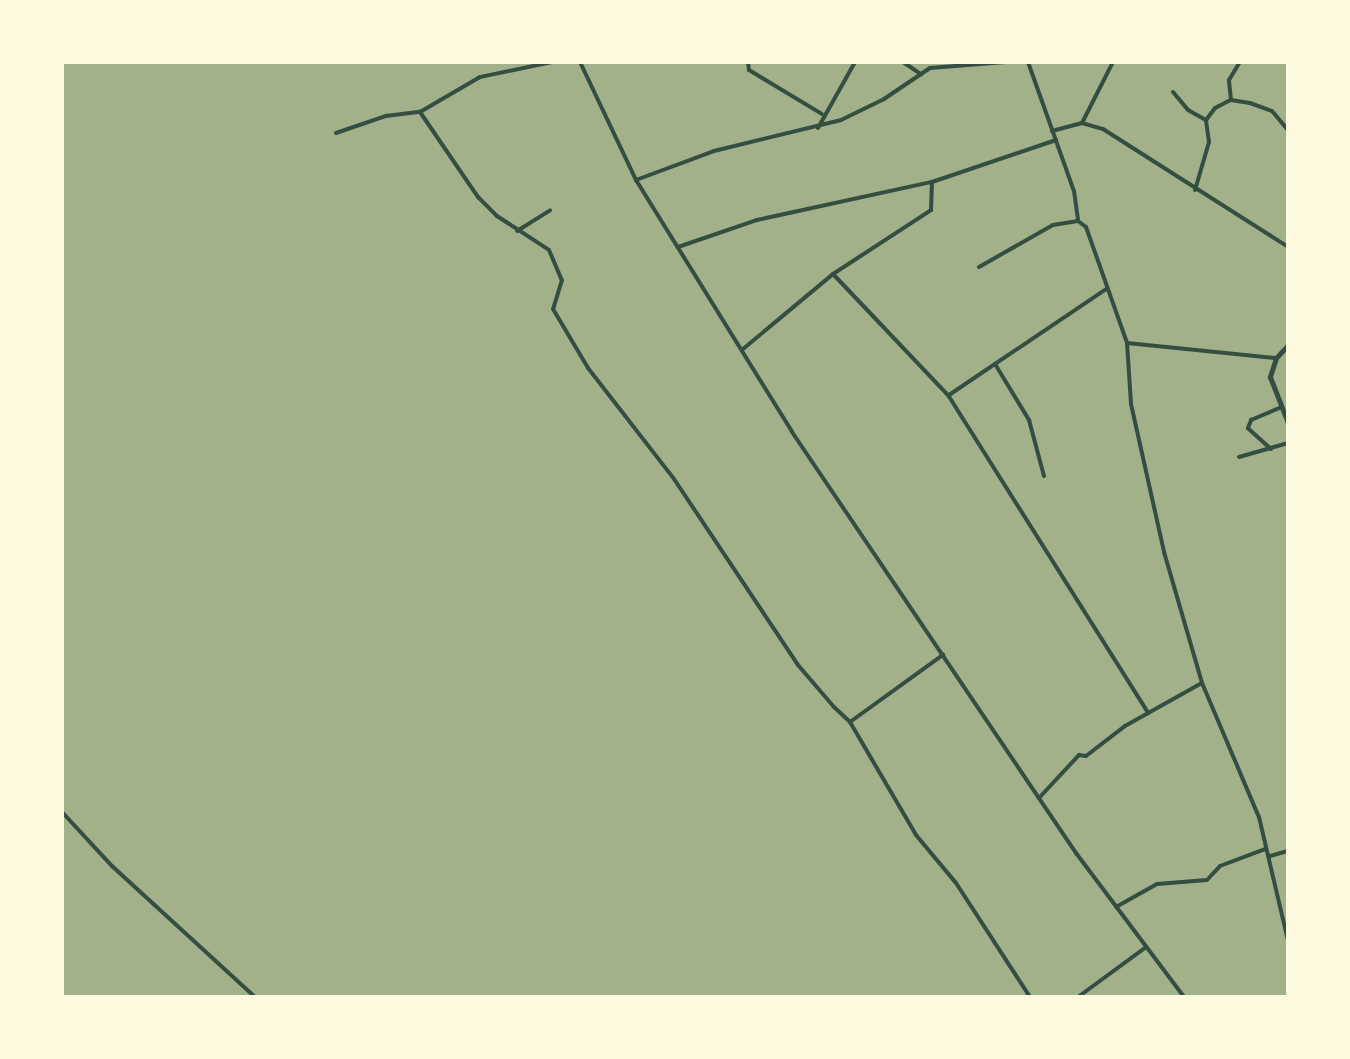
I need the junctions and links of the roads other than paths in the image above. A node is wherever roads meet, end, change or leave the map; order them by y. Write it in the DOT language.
graph roads {
  1 [pos="552,62"];
  2 [pos="580,62"];
  3 [pos="748,62"];
  4 [pos="855,62"];
  5 [pos="903,62"];
  6 [pos="1006,62"];
  7 [pos="1028,62"];
  8 [pos="1113,62"];
  9 [pos="1240,62"];
  10 [pos="921,74"];
  11 [pos="1173,92"];
  12 [pos="1231,100"];
  13 [pos="420,112"];
  14 [pos="822,114"];
  15 [pos="1206,120"];
  16 [pos="1082,123"];
  17 [pos="818,128"];
  18 [pos="1288,130"];
  19 [pos="1052,131"];
  20 [pos="336,133"];
  21 [pos="1056,140"];
  22 [pos="636,180"];
  23 [pos="932,182"];
  24 [pos="1195,190"];
  25 [pos="550,210"];
  26 [pos="1078,221"];
  27 [pos="517,231"];
  28 [pos="678,247"];
  29 [pos="1288,247"];
  30 [pos="979,267"];
  31 [pos="833,274"];
  32 [pos="1106,289"];
  33 [pos="1127,343"];
  34 [pos="1288,345"];
  35 [pos="743,349"];
  36 [pos="1276,358"];
  37 [pos="995,364"];
  38 [pos="948,395"];
  39 [pos="1281,407"];
  40 [pos="1288,423"];
  41 [pos="1288,443"];
  42 [pos="1271,449"];
  43 [pos="1239,457"];
  44 [pos="1044,476"];
  45 [pos="1288,522"];
  46 [pos="1288,536"];
  47 [pos="943,655"];
  48 [pos="1202,683"];
  49 [pos="1148,713"];
  50 [pos="850,722"];
  51 [pos="1039,798"];
  52 [pos="62,812"];
  53 [pos="1266,849"];
  54 [pos="1288,851"];
  55 [pos="1270,856"];
  56 [pos="1116,907"];
  57 [pos="1288,941"];
  58 [pos="1145,948"];
  59 [pos="255,997"];
  60 [pos="1030,997"];
  61 [pos="1078,997"];
  62 [pos="1184,997"];
  1 -- 13 [label="street"];
  2 -- 22 [label="street"];
  3 -- 14 [label="street"];
  4 -- 14 [label="street"];
  5 -- 10 [label="street"];
  6 -- 10 [label="street"];
  7 -- 19 [label="street"];
  8 -- 16 [label="street"];
  9 -- 12 [label="street"];
  10 -- 17 [label="street"];
  11 -- 15 [label="street"];
  12 -- 15 [label="street"];
  12 -- 18 [label="street"];
  13 -- 20 [label="street"];
  13 -- 27 [label="street"];
  14 -- 17 [label="street"];
  15 -- 24 [label="street"];
  16 -- 19 [label="street"];
  16 -- 24 [label="street"];
  17 -- 22 [label="street"];
  19 -- 21 [label="street"];
  21 -- 23 [label="street"];
  21 -- 26 [label="street"];
  22 -- 28 [label="street"];
  23 -- 28 [label="street"];
  23 -- 31 [label="street"];
  24 -- 29 [label="street"];
  25 -- 27 [label="street"];
  26 -- 30 [label="street"];
  26 -- 32 [label="street"];
  27 -- 50 [label="street"];
  28 -- 35 [label="street"];
  31 -- 35 [label="street"];
  31 -- 38 [label="street"];
  32 -- 33 [label="street"];
  32 -- 37 [label="street"];
  33 -- 36 [label="street"];
  33 -- 48 [label="street"];
  34 -- 36 [label="street"];
  35 -- 47 [label="street"];
  36 -- 39 [label="street"];
  37 -- 38 [label="street"];
  37 -- 44 [label="street"];
  38 -- 49 [label="street"];
  39 -- 40 [label="street"];
  39 -- 42 [label="street"];
  41 -- 42 [label="street"];
  42 -- 43 [label="street"];
  45 -- 46 [label="street"];
  47 -- 50 [label="street"];
  47 -- 51 [label="street"];
  48 -- 49 [label="street"];
  48 -- 53 [label="street"];
  49 -- 51 [label="street"];
  50 -- 60 [label="street"];
  51 -- 56 [label="street"];
  52 -- 59 [label="street"];
  53 -- 55 [label="street"];
  53 -- 56 [label="street"];
  54 -- 55 [label="street"];
  55 -- 57 [label="street"];
  56 -- 58 [label="street"];
  58 -- 61 [label="street"];
  58 -- 62 [label="street"];
}
